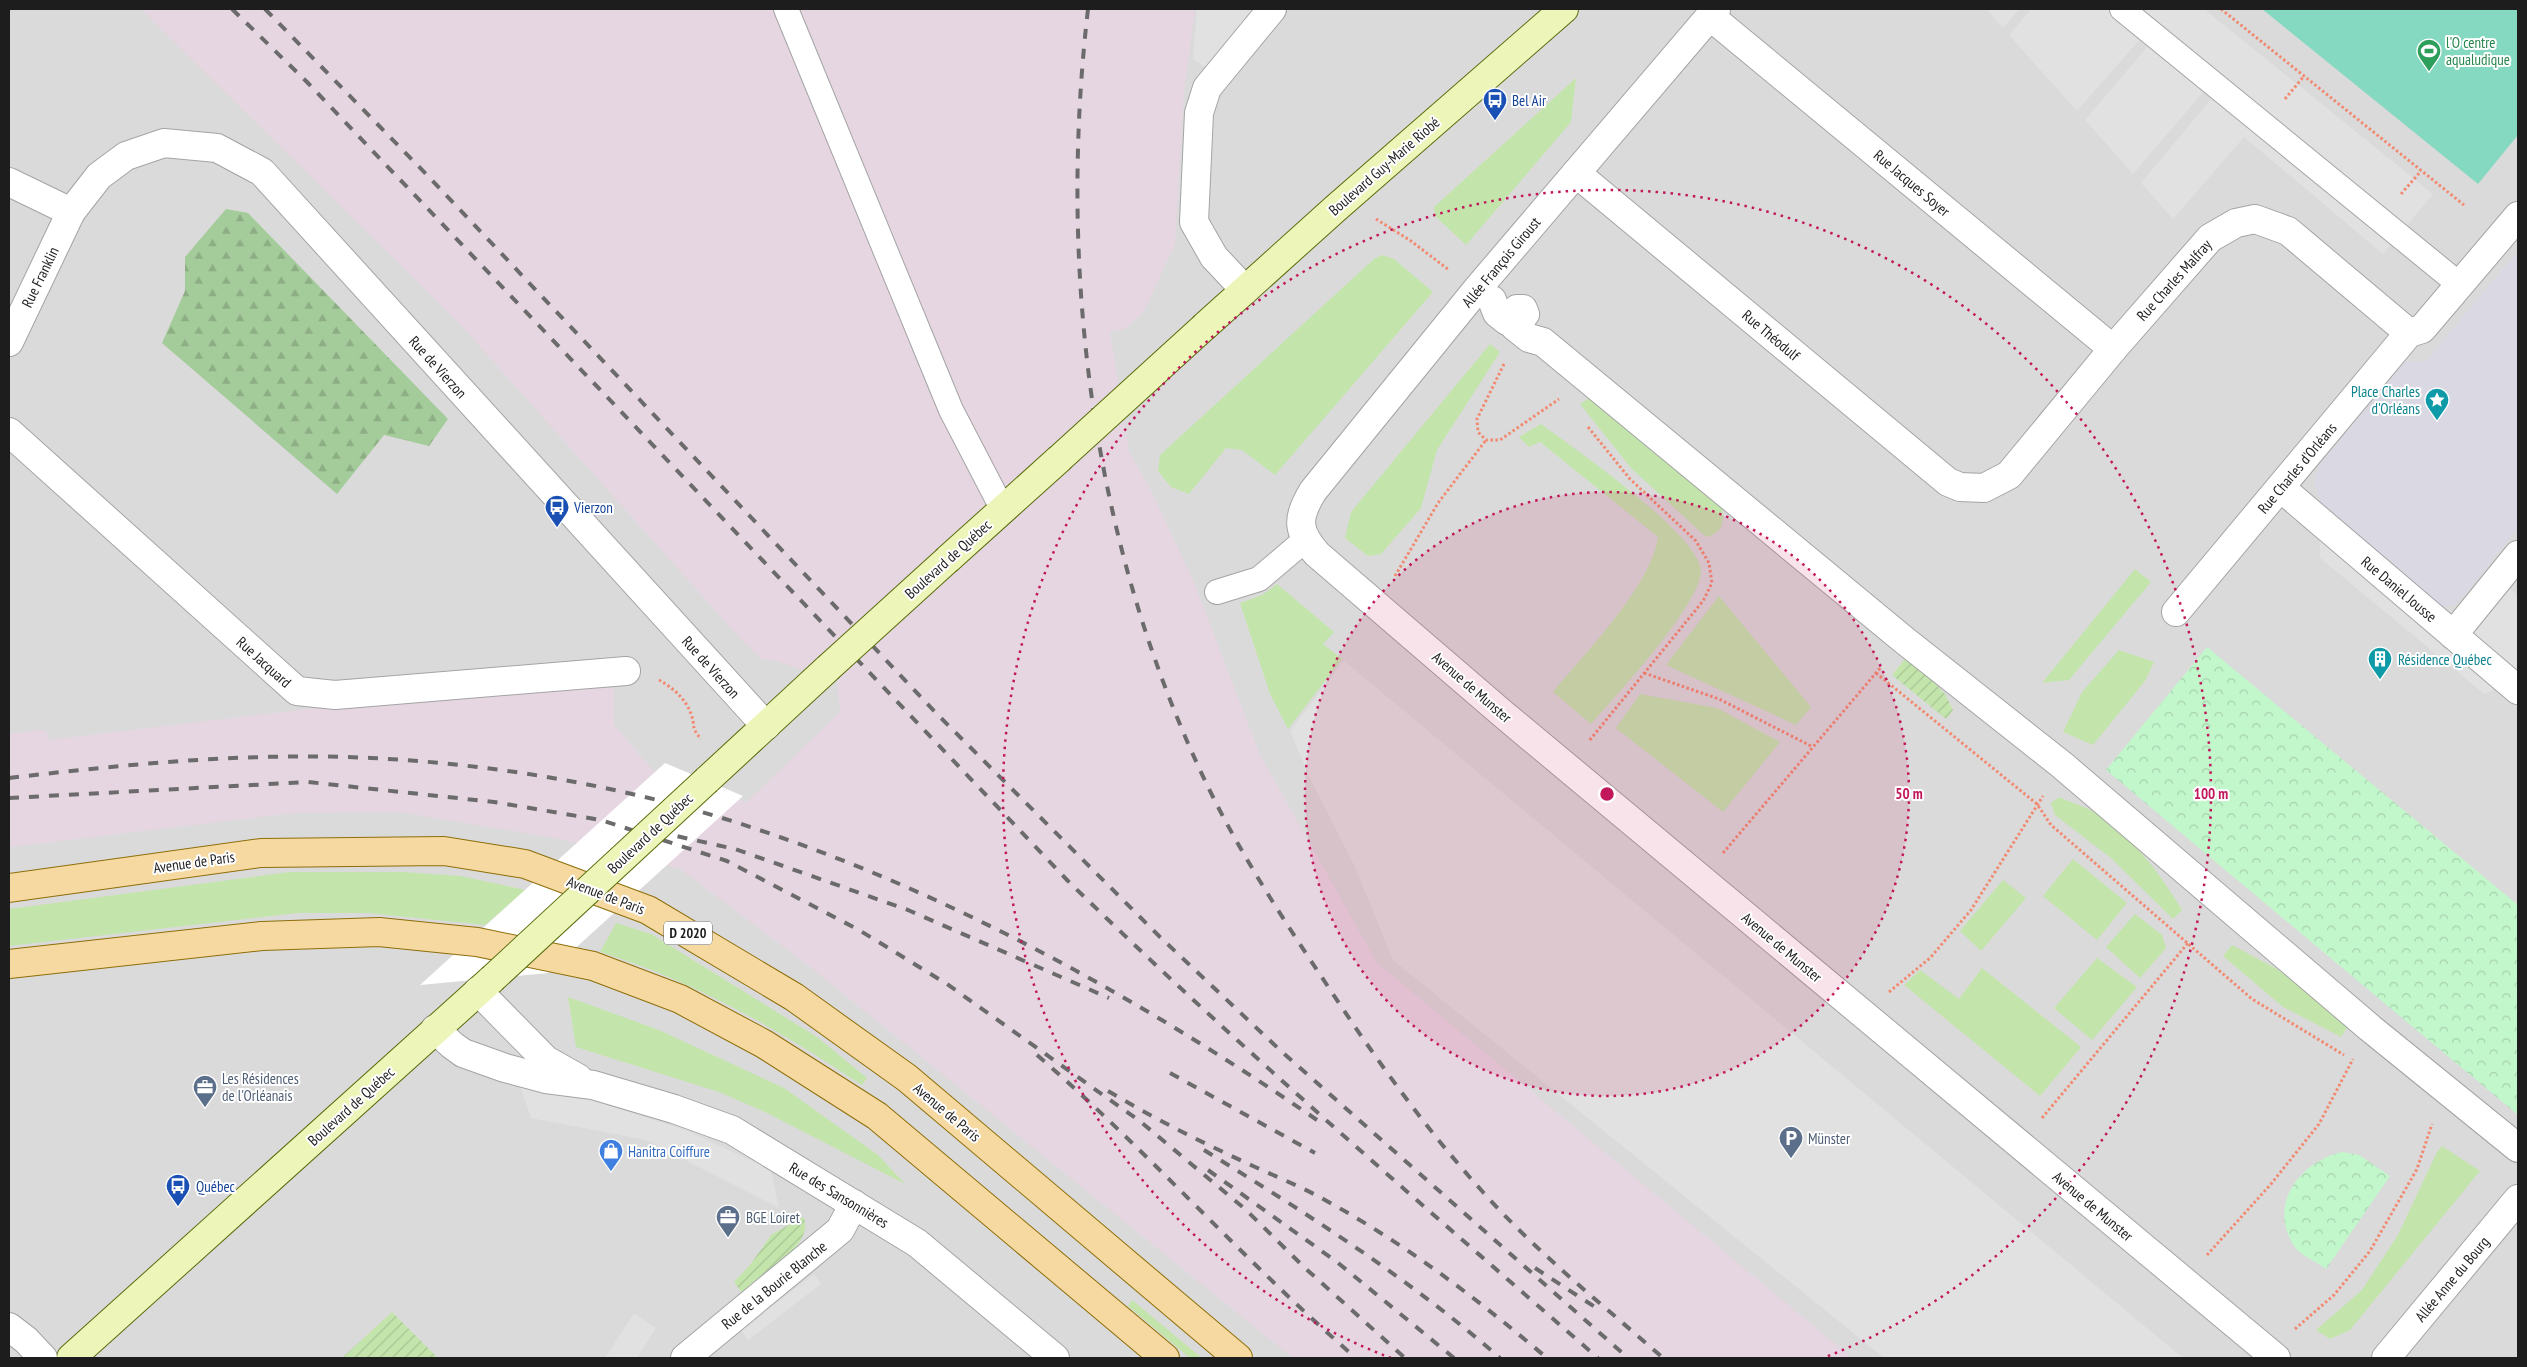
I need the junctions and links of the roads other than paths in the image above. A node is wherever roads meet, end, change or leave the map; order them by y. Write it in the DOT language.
graph roads {
  1 [pos="786,9"];
  2 [pos="1272,9"];
  3 [pos="1564,9"];
  4 [pos="2122,9"];
  5 [pos="1714,13"];
  6 [pos="1576,173"];
  7 [pos="9,182"];
  8 [pos="72,212"];
  9 [pos="2518,216"];
  10 [pos="2460,285"];
  11 [pos="1245,290"];
  12 [pos="1492,300"];
  13 [pos="1206,326"];
  14 [pos="2409,334"];
  15 [pos="9,342"];
  16 [pos="2113,349"];
  17 [pos="9,432"];
  18 [pos="1970,488"];
  19 [pos="2281,488"];
  20 [pos="1003,510"];
  21 [pos="1303,533"];
  22 [pos="2518,555"];
  23 [pos="1216,592"];
  24 [pos="2176,612"];
  25 [pos="2453,635"];
  26 [pos="626,671"];
  27 [pos="2518,690"];
  28 [pos="766,726"];
  29 [pos="9,888"];
  30 [pos="9,964"];
  31 [pos="485,985"];
  32 [pos="436,1029"];
  33 [pos="592,1086"];
  34 [pos="2518,1148"];
  35 [pos="2518,1200"];
  36 [pos="854,1204"];
  37 [pos="9,1327"];
  38 [pos="697,1355"];
  39 [pos="43,1358"];
  40 [pos="71,1358"];
  41 [pos="1055,1358"];
  42 [pos="1165,1358"];
  43 [pos="1238,1358"];
  44 [pos="2276,1358"];
  45 [pos="2386,1358"];
  1 -- 20 [label="lane"];
  2 -- 11 [label="street"];
  3 -- 11 [label="main road, Boulevard Guy-Marie Riobé"];
  4 -- 10 [label="lane"];
  5 -- 6 [label="street, Allée François Giroust"];
  5 -- 16 [label="street, Rue Jacques Soyer"];
  6 -- 18 [label="street, Rue Théodulf"];
  6 -- 21 [label="street, Allée François Giroust"];
  7 -- 8 [label="street"];
  8 -- 15 [label="street, Rue Franklin"];
  8 -- 28 [label="street, Rue de Vierzon"];
  9 -- 10 [label="street, Rue Charles d'Orléans"];
  10 -- 14 [label="street, Rue Charles d'Orléans"];
  11 -- 13 [label="main road, Boulevard Guy-Marie Riobé"];
  12 -- 34 [label="street"];
  13 -- 20 [label="main road, Boulevard de Québec, bridge"];
  14 -- 16 [label="street, Rue Charles Malfray"];
  14 -- 19 [label="street, Rue Charles d'Orléans"];
  16 -- 18 [label="street, Rue Charles Malfray"];
  17 -- 26 [label="street, Rue Jacquard"];
  19 -- 24 [label="street, Rue Charles d'Orléans"];
  19 -- 25 [label="street, Rue Daniel Jousse"];
  20 -- 28 [label="main road, Boulevard de Québec, bridge"];
  21 -- 23 [label="lane"];
  21 -- 44 [label="street, Avenue de Munster"];
  22 -- 25 [label="street"];
  25 -- 27 [label="street, Rue Daniel Jousse"];
  28 -- 31 [label="main road, Boulevard de Québec, bridge"];
  29 -- 43 [label="main road, Avenue de Paris / D 2020"];
  30 -- 42 [label="main road"];
  31 -- 32 [label="main road, Boulevard de Québec"];
  31 -- 33 [label="street, Rue des Sansonnières"];
  32 -- 33 [label="street, Rue des Sansonnières"];
  32 -- 40 [label="main road, Boulevard de Québec"];
  33 -- 36 [label="street, Rue des Sansonnières"];
  35 -- 45 [label="street, Allée Anne du Bourg"];
  36 -- 38 [label="street, Rue de la Bourie Blanche"];
  36 -- 41 [label="street, Rue des Sansonnières"];
  37 -- 39 [label="street"];
}
